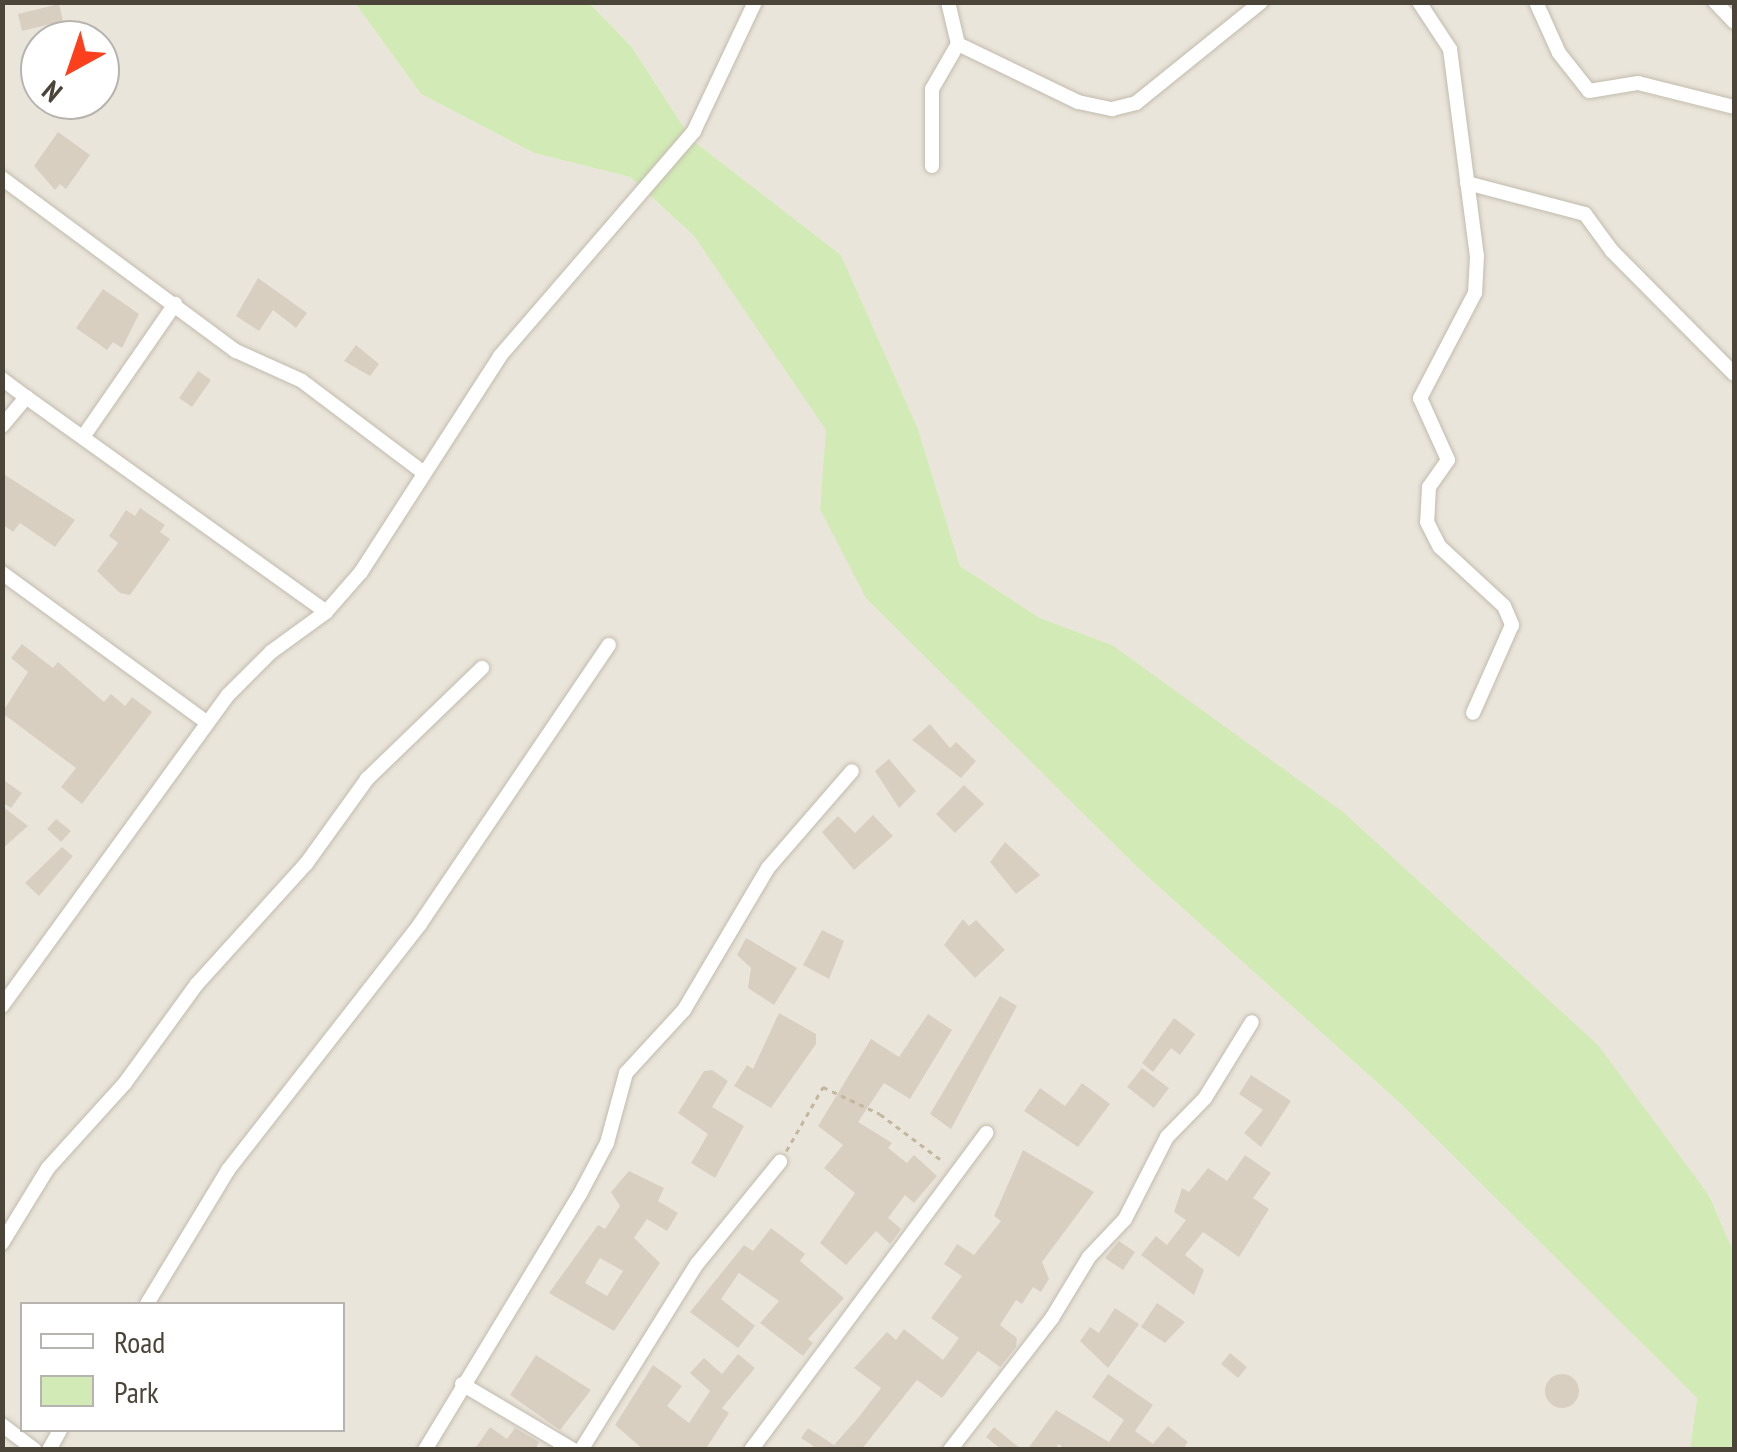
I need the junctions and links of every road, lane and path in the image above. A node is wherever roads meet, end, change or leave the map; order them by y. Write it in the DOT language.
graph roads {
  1 [pos="755,2"];
  2 [pos="948,2"];
  3 [pos="1261,2"];
  4 [pos="1419,2"];
  5 [pos="1536,2"];
  6 [pos="1715,2"];
  7 [pos="1734,22"];
  8 [pos="958,44"];
  9 [pos="1734,107"];
  10 [pos="932,166"];
  11 [pos="2,178"];
  12 [pos="1466,183"];
  13 [pos="175,304"];
  14 [pos="1734,374"];
  15 [pos="2,379"];
  16 [pos="26,397"];
  17 [pos="2,426"];
  18 [pos="84,436"];
  19 [pos="424,474"];
  20 [pos="2,573"];
  21 [pos="326,612"];
  22 [pos="609,645"];
  23 [pos="482,668"];
  24 [pos="1473,713"];
  25 [pos="206,722"];
  26 [pos="852,771"];
  27 [pos="2,1006"];
  28 [pos="1252,1022"];
  29 [pos="986,1133"];
  30 [pos="780,1162"];
  31 [pos="956,1172"];
  32 [pos="2,1243"];
  33 [pos="147,1302"];
  34 [pos="462,1384"];
  35 [pos="2,1425"];
  36 [pos="35,1450"];
  37 [pos="424,1450"];
  38 [pos="573,1450"];
  39 [pos="581,1450"];
  40 [pos="751,1450"];
  41 [pos="950,1450"];
  1 -- 19 [label="street"];
  2 -- 8 [label="street"];
  3 -- 8 [label="street"];
  4 -- 12 [label="street"];
  5 -- 9 [label="street"];
  6 -- 7 [label="street"];
  8 -- 10 [label="street"];
  11 -- 13 [label="street"];
  12 -- 14 [label="street"];
  12 -- 24 [label="street"];
  13 -- 18 [label="street"];
  13 -- 19 [label="street"];
  15 -- 16 [label="street"];
  16 -- 17 [label="street"];
  16 -- 18 [label="street"];
  18 -- 21 [label="street"];
  19 -- 21 [label="street"];
  20 -- 25 [label="street"];
  21 -- 25 [label="street"];
  22 -- 33 [label="street"];
  23 -- 32 [label="street"];
  25 -- 27 [label="street"];
  26 -- 34 [label="street"];
  28 -- 41 [label="street"];
  29 -- 40 [label="street"];
  30 -- 31 [label="path"];
  30 -- 39 [label="street"];
  34 -- 37 [label="street"];
  34 -- 38 [label="street"];
  35 -- 36 [label="street"];
}
